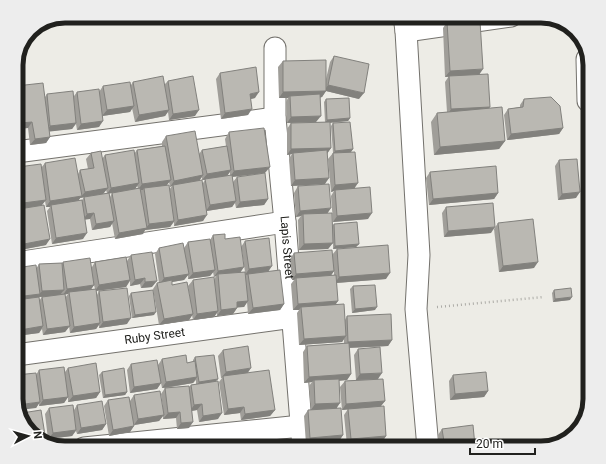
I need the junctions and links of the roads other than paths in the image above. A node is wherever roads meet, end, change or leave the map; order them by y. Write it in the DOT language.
graph roads {
  1 [pos="405,23"];
  2 [pos="275,48"];
  3 [pos="275,118"];
  4 [pos="23,151"];
  5 [pos="285,222"];
  6 [pos="23,262"];
  7 [pos="293,317"];
  8 [pos="23,354"];
  9 [pos="301,426"];
  10 [pos="153,441"];
  11 [pos="302,441"];
  12 [pos="427,441"];
  1 -- 12 [label="street"];
  2 -- 3 [label="street, Lapis Street"];
  3 -- 4 [label="street"];
  3 -- 5 [label="street, Lapis Street"];
  5 -- 6 [label="street"];
  5 -- 7 [label="street, Lapis Street"];
  7 -- 8 [label="street, Ruby Street"];
  7 -- 9 [label="street, Lapis Street"];
  9 -- 10 [label="street"];
  9 -- 11 [label="street, Lapis Street"];
}
